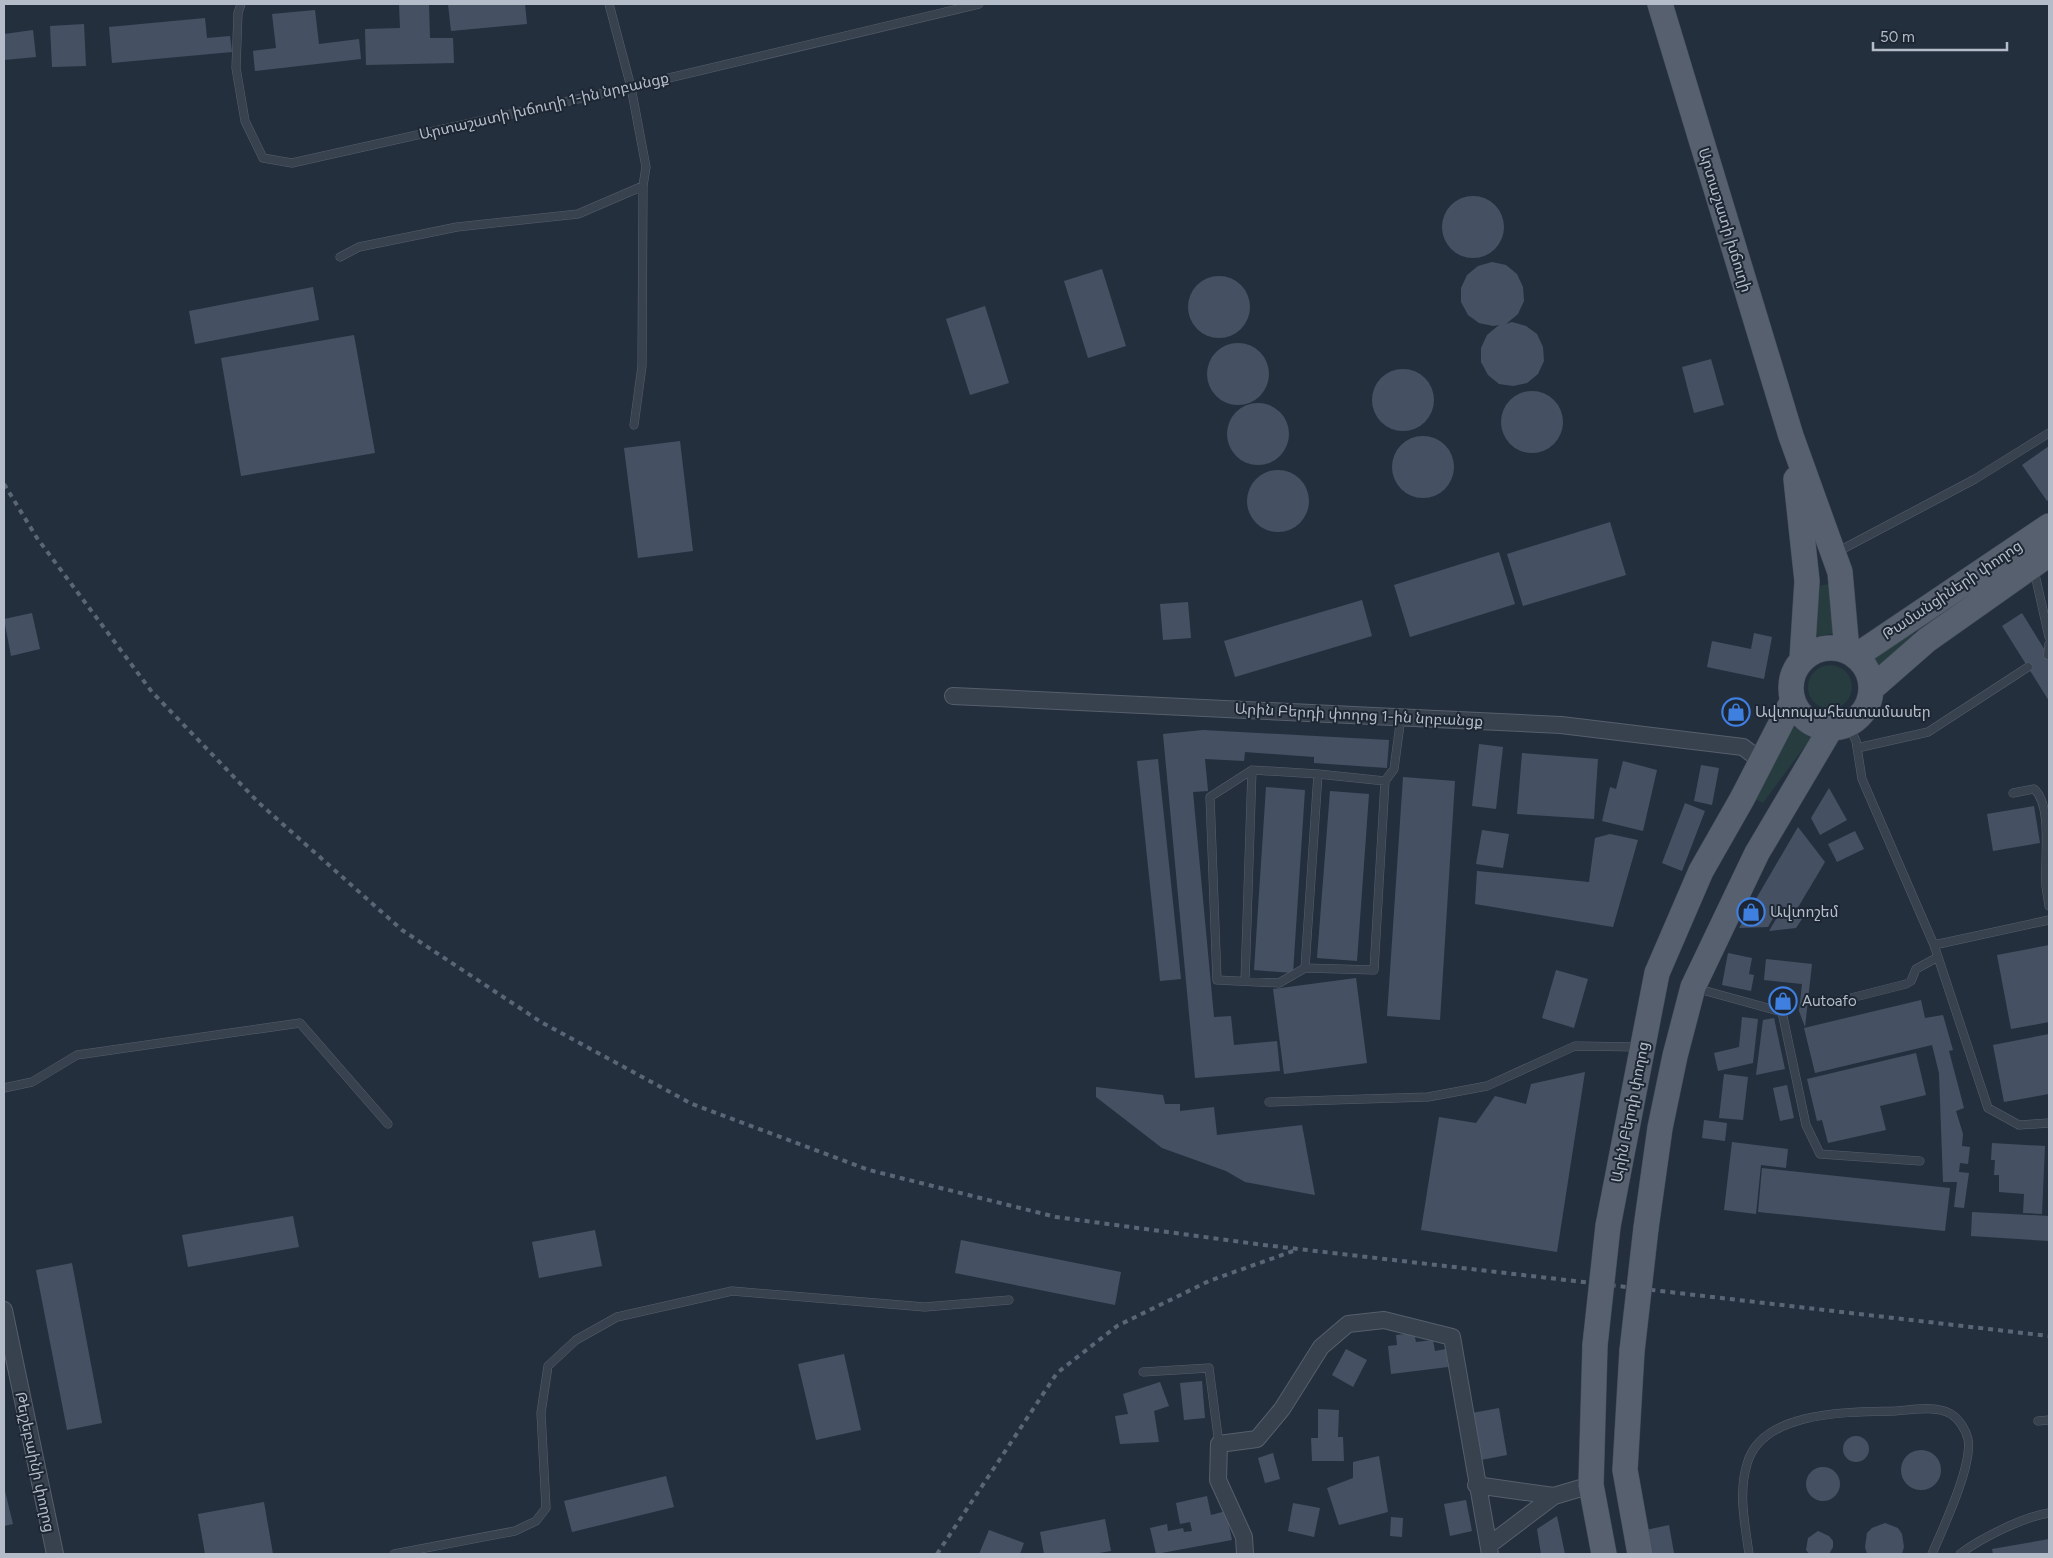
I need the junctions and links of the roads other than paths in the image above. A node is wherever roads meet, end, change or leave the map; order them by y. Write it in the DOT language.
graph roads {
  1 [pos="241,4"];
  2 [pos="609,4"];
  3 [pos="979,4"];
  4 [pos="1660,4"];
  5 [pos="630,87"];
  6 [pos="643,186"];
  7 [pos="340,257"];
  8 [pos="634,425"];
  9 [pos="2049,433"];
  10 [pos="1791,436"];
  11 [pos="2049,526"];
  12 [pos="1833,554"];
  13 [pos="2041,559"];
  14 [pos="2049,637"];
  15 [pos="2049,644"];
  16 [pos="1852,654"];
  17 [pos="2048,655"];
  18 [pos="1802,660"];
  19 [pos="2028,667"];
  20 [pos="1871,689"];
  21 [pos="954,696"];
  22 [pos="1793,700"];
  23 [pos="1401,717"];
  24 [pos="1840,726"];
  25 [pos="1857,748"];
  26 [pos="1760,760"];
  27 [pos="1252,770"];
  28 [pos="1318,774"];
  29 [pos="1385,781"];
  30 [pos="2013,792"];
  31 [pos="2049,906"];
  32 [pos="2049,920"];
  33 [pos="1934,944"];
  34 [pos="1938,957"];
  35 [pos="1305,968"];
  36 [pos="1245,981"];
  37 [pos="1693,987"];
  38 [pos="1839,1001"];
  39 [pos="1643,1047"];
  40 [pos="4,1088"];
  41 [pos="1269,1102"];
  42 [pos="388,1124"];
  43 [pos="2049,1124"];
  44 [pos="1920,1161"];
  45 [pos="1009,1300"];
  46 [pos="4,1310"];
  47 [pos="1143,1372"];
  48 [pos="2049,1420"];
  49 [pos="2038,1421"];
  50 [pos="1219,1444"];
  51 [pos="1476,1485"];
  52 [pos="1591,1485"];
  53 [pos="1554,1496"];
  54 [pos="2049,1513"];
  55 [pos="1490,1550"];
  56 [pos="55,1554"];
  57 [pos="394,1554"];
  58 [pos="1245,1554"];
  59 [pos="1604,1554"];
  60 [pos="1640,1554"];
  61 [pos="1749,1554"];
  62 [pos="1932,1554"];
  63 [pos="1960,1554"];
  1 -- 5 [label="lane, Արտաշատի խճուղի 1-ին նրբանցք"];
  2 -- 5 [label="lane"];
  3 -- 5 [label="lane, Արտաշատի խճուղի 1-ին նրբանցք"];
  4 -- 10 [label="main road, Արտաշատի խճուղի"];
  5 -- 6 [label="lane"];
  6 -- 7 [label="lane"];
  6 -- 8 [label="lane"];
  9 -- 12 [label="lane"];
  10 -- 12 [label="main road, Արտաշատի խճուղի"];
  10 -- 18 [label="main road, Արտաշատի խճուղի"];
  11 -- 16 [label="main road, Թամանցիների փողոց"];
  12 -- 16 [label="main road, Արտաշատի խճուղի"];
  13 -- 14 [label="lane"];
  13 -- 20 [label="main road, Թամանցիների փողոց"];
  15 -- 17 [label="lane"];
  16 -- 18 [label="main road"];
  16 -- 20 [label="main road"];
  18 -- 22 [label="main road"];
  19 -- 25 [label="lane"];
  20 -- 24 [label="main road, Թամանցիների փողոց"];
  21 -- 23 [label="street, Արին Բերդի փողոց 1-ին նրբանցք"];
  22 -- 24 [label="main road"];
  22 -- 26 [label="main road, Արին Բերդի փողոց"];
  23 -- 26 [label="street, Արին Բերդի փողոց 1-ին նրբանցք"];
  23 -- 29 [label="lane"];
  24 -- 25 [label="lane"];
  24 -- 37 [label="main road"];
  25 -- 33 [label="lane"];
  26 -- 39 [label="main road, Արին Բերդի փողոց"];
  27 -- 28 [label="lane"];
  27 -- 36 [label="lane"];
  27 -- 36 [label="lane"];
  28 -- 29 [label="lane"];
  28 -- 35 [label="lane"];
  29 -- 35 [label="lane"];
  30 -- 31 [label="lane"];
  32 -- 33 [label="lane"];
  33 -- 34 [label="lane"];
  34 -- 38 [label="lane"];
  34 -- 43 [label="lane"];
  35 -- 36 [label="lane"];
  37 -- 44 [label="lane"];
  37 -- 60 [label="main road, bridge"];
  39 -- 41 [label="lane"];
  39 -- 52 [label="main road, Արին Բերդի փողոց, bridge"];
  40 -- 42 [label="lane"];
  45 -- 57 [label="lane"];
  46 -- 56 [label="street, Թեյշեբաինի փողոց"];
  47 -- 50 [label="lane"];
  48 -- 49 [label="lane"];
  50 -- 51 [label="street"];
  50 -- 58 [label="street"];
  51 -- 53 [label="street"];
  51 -- 55 [label="street"];
  52 -- 53 [label="street"];
  52 -- 59 [label="main road, Արին Բերդի փողոց"];
  53 -- 55 [label="street"];
  54 -- 63 [label="lane"];
  61 -- 62 [label="lane"];
}
